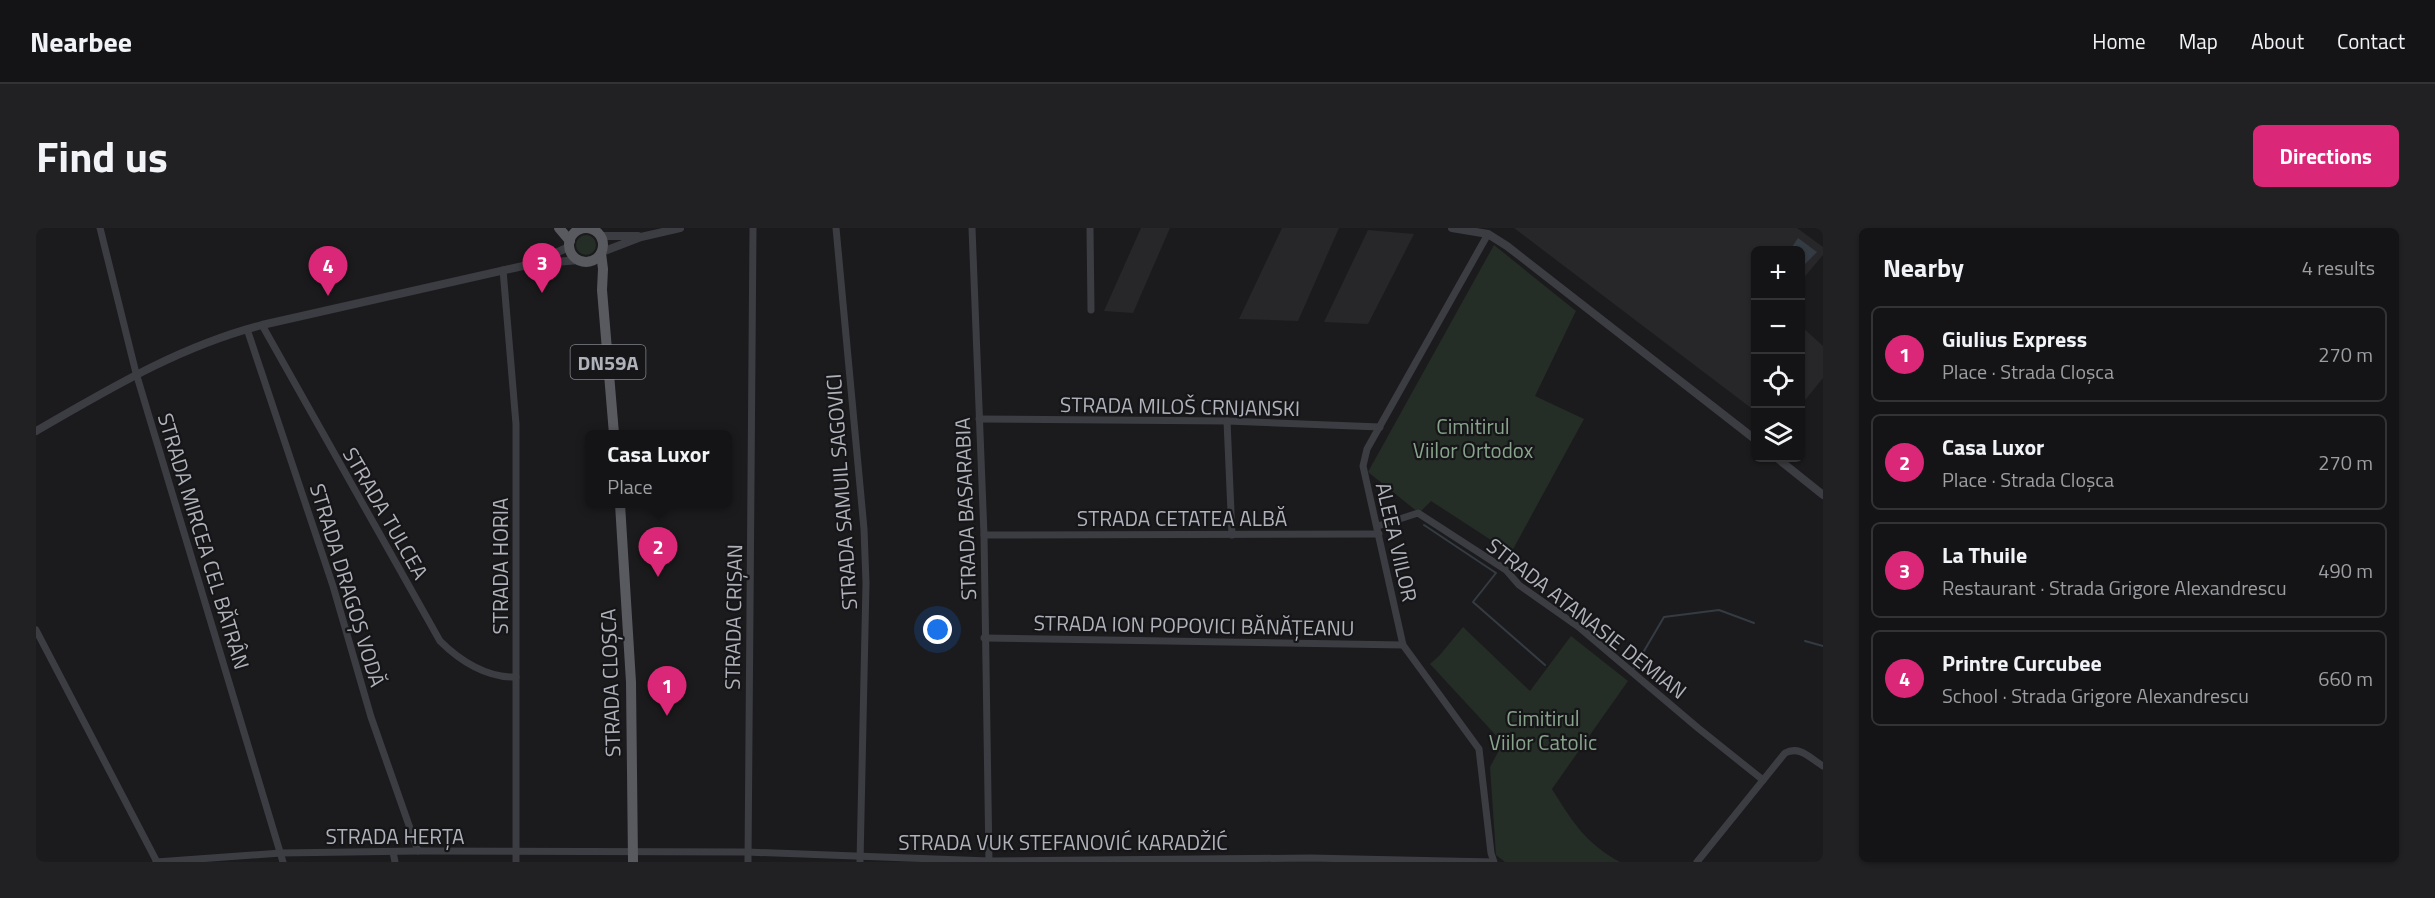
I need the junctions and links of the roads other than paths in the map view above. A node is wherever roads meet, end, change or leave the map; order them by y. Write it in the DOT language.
graph roads {
  1 [pos="100,228"];
  2 [pos="559,228"];
  3 [pos="584,228"];
  4 [pos="680,228"];
  5 [pos="753,228"];
  6 [pos="836,228"];
  7 [pos="972,228"];
  8 [pos="1090,228"];
  9 [pos="1452,228"];
  10 [pos="1488,234"];
  11 [pos="601,236"];
  12 [pos="641,237"];
  13 [pos="570,244"];
  14 [pos="601,252"];
  15 [pos="582,261"];
  16 [pos="532,264"];
  17 [pos="503,270"];
  18 [pos="602,290"];
  19 [pos="1091,310"];
  20 [pos="262,325"];
  21 [pos="246,329"];
  22 [pos="136,373"];
  23 [pos="979,419"];
  24 [pos="1227,421"];
  25 [pos="1380,427"];
  26 [pos="614,430"];
  27 [pos="36,431"];
  28 [pos="1751,437"];
  29 [pos="1782,462"];
  30 [pos="1823,495"];
  31 [pos="620,508"];
  32 [pos="1379,530"];
  33 [pos="984,535"];
  34 [pos="1232,535"];
  35 [pos="36,630"];
  36 [pos="984,638"];
  37 [pos="1403,645"];
  38 [pos="516,677"];
  39 [pos="1823,766"];
  40 [pos="1763,780"];
  41 [pos="418,851"];
  42 [pos="393,852"];
  43 [pos="516,852"];
  44 [pos="747,852"];
  45 [pos="281,854"];
  46 [pos="633,857"];
  47 [pos="860,860"];
  48 [pos="1700,861"];
  49 [pos="157,862"];
  50 [pos="284,862"];
  51 [pos="395,862"];
  52 [pos="516,862"];
  53 [pos="747,862"];
  54 [pos="989,862"];
  55 [pos="1494,862"];
  1 -- 22 [label="street, STRADA MIRCEA CEL BĂTRÂN"];
  2 -- 13 [label="main road, DN59A"];
  3 -- 11 [label="main road"];
  3 -- 13 [label="main road"];
  4 -- 12 [label="street"];
  5 -- 44 [label="street, STRADA CRIȘAN"];
  6 -- 47 [label="street, STRADA SAMUIL SAGOVICI"];
  7 -- 23 [label="street, STRADA BASARABIA"];
  8 -- 19 [label="street"];
  9 -- 10 [label="street"];
  10 -- 25 [label="street, ALEEA VIILOR"];
  10 -- 28 [label="street"];
  11 -- 12 [label="street"];
  11 -- 14 [label="main road, DN59A"];
  12 -- 14 [label="street"];
  13 -- 15 [label="main road, DN59A"];
  13 -- 16 [label="street"];
  14 -- 15 [label="main road"];
  14 -- 18 [label="main road, DN59A"];
  15 -- 16 [label="street"];
  15 -- 18 [label="main road, DN59A"];
  16 -- 17 [label="street"];
  17 -- 20 [label="street"];
  17 -- 38 [label="street, STRADA HORIA"];
  18 -- 26 [label="main road, DN59A"];
  20 -- 21 [label="street"];
  20 -- 38 [label="street, STRADA TULCEA"];
  21 -- 22 [label="street"];
  21 -- 41 [label="street, STRADA DRAGOȘ VODĂ"];
  22 -- 27 [label="street"];
  22 -- 45 [label="street, STRADA MIRCEA CEL BĂTRÂN"];
  23 -- 24 [label="street, STRADA MILOŠ CRNJANSKI"];
  23 -- 33 [label="street, STRADA BASARABIA"];
  24 -- 25 [label="street, STRADA MILOŠ CRNJANSKI"];
  24 -- 34 [label="street"];
  25 -- 32 [label="street, ALEEA VIILOR"];
  29 -- 30 [label="street"];
  31 -- 46 [label="main road, STRADA CLOȘCA"];
  32 -- 34 [label="street, STRADA CETATEA ALBĂ"];
  32 -- 37 [label="street, ALEEA VIILOR"];
  32 -- 40 [label="street, STRADA ATANASIE DEMIAN"];
  33 -- 34 [label="street, STRADA CETATEA ALBĂ"];
  33 -- 36 [label="street, STRADA BASARABIA"];
  35 -- 49 [label="street"];
  36 -- 37 [label="street, STRADA ION POPOVICI BĂNĂȚEANU"];
  36 -- 54 [label="street, STRADA BASARABIA"];
  37 -- 55 [label="street, ALEEA VIILOR"];
  38 -- 43 [label="street, STRADA HORIA"];
  39 -- 40 [label="street"];
  40 -- 48 [label="street"];
  41 -- 42 [label="street, STRADA HERȚA"];
  41 -- 43 [label="street, STRADA HERȚA"];
  42 -- 45 [label="street, STRADA HERȚA"];
  42 -- 51 [label="street"];
  43 -- 46 [label="street, STRADA HERȚA"];
  43 -- 52 [label="street, STRADA HORIA"];
  44 -- 46 [label="street, STRADA VUK STEFANOVIĆ KARADŽIĆ"];
  44 -- 47 [label="street, STRADA VUK STEFANOVIĆ KARADŽIĆ"];
  44 -- 53 [label="street, STRADA CRIȘAN"];
  45 -- 49 [label="street, STRADA HERȚA"];
  45 -- 50 [label="street, STRADA MIRCEA CEL BĂTRÂN"];
  47 -- 54 [label="street, STRADA VUK STEFANOVIĆ KARADŽIĆ"];
  54 -- 55 [label="street, STRADA VUK STEFANOVIĆ KARADŽIĆ"];
}
